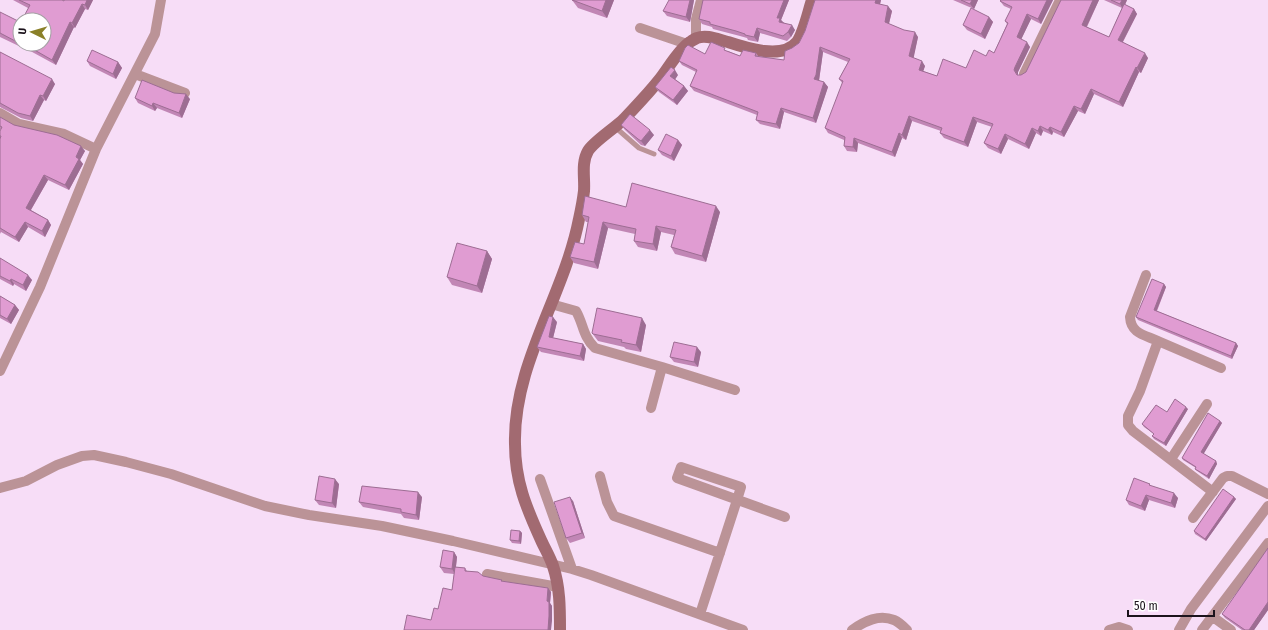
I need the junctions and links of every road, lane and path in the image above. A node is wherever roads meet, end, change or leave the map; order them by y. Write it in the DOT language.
graph roads {
  1 [pos="161,0"];
  2 [pos="700,0"];
  3 [pos="812,0"];
  4 [pos="1060,0"];
  5 [pos="640,28"];
  6 [pos="692,41"];
  7 [pos="135,74"];
  8 [pos="1024,74"];
  9 [pos="185,93"];
  10 [pos="1,117"];
  11 [pos="615,127"];
  12 [pos="96,149"];
  13 [pos="654,154"];
  14 [pos="1146,275"];
  15 [pos="552,304"];
  16 [pos="1158,341"];
  17 [pos="662,367"];
  18 [pos="1221,368"];
  19 [pos="0,371"];
  20 [pos="734,390"];
  21 [pos="1207,404"];
  22 [pos="651,408"];
  23 [pos="1171,460"];
  24 [pos="600,476"];
  25 [pos="540,479"];
  26 [pos="0,488"];
  27 [pos="1213,492"];
  28 [pos="1268,494"];
  29 [pos="737,500"];
  30 [pos="1268,506"];
  31 [pos="785,517"];
  32 [pos="1193,518"];
  33 [pos="1268,543"];
  34 [pos="720,553"];
  35 [pos="553,565"];
  36 [pos="572,569"];
  37 [pos="487,574"];
  38 [pos="558,587"];
  39 [pos="700,614"];
  40 [pos="1213,617"];
  41 [pos="740,629"];
  42 [pos="560,630"];
  43 [pos="852,630"];
  44 [pos="907,630"];
  45 [pos="1109,630"];
  46 [pos="1128,630"];
  47 [pos="1179,630"];
  48 [pos="1202,630"];
  49 [pos="1231,630"];
  1 -- 7 [label="street"];
  2 -- 6 [label="street"];
  3 -- 6 [label="street"];
  4 -- 8 [label="street"];
  5 -- 6 [label="street"];
  6 -- 11 [label="street"];
  7 -- 9 [label="street"];
  7 -- 12 [label="street"];
  10 -- 12 [label="street"];
  11 -- 13 [label="lane"];
  11 -- 15 [label="street"];
  12 -- 19 [label="street"];
  14 -- 16 [label="street"];
  15 -- 17 [label="street"];
  15 -- 35 [label="street"];
  16 -- 18 [label="street"];
  16 -- 23 [label="street"];
  17 -- 20 [label="street"];
  17 -- 22 [label="street"];
  21 -- 23 [label="street"];
  23 -- 27 [label="street"];
  24 -- 34 [label="street"];
  25 -- 36 [label="street"];
  26 -- 35 [label="street"];
  27 -- 28 [label="street"];
  27 -- 32 [label="street"];
  29 -- 29 [label="street"];
  29 -- 31 [label="street"];
  29 -- 34 [label="street"];
  30 -- 47 [label="street"];
  33 -- 40 [label="street"];
  34 -- 39 [label="street"];
  35 -- 36 [label="street"];
  35 -- 38 [label="street"];
  36 -- 39 [label="street"];
  37 -- 38 [label="street"];
  38 -- 42 [label="street"];
  39 -- 41 [label="street"];
  40 -- 48 [label="street"];
  40 -- 49 [label="street"];
  43 -- 44 [label="street"];
  45 -- 46 [label="street"];
}
